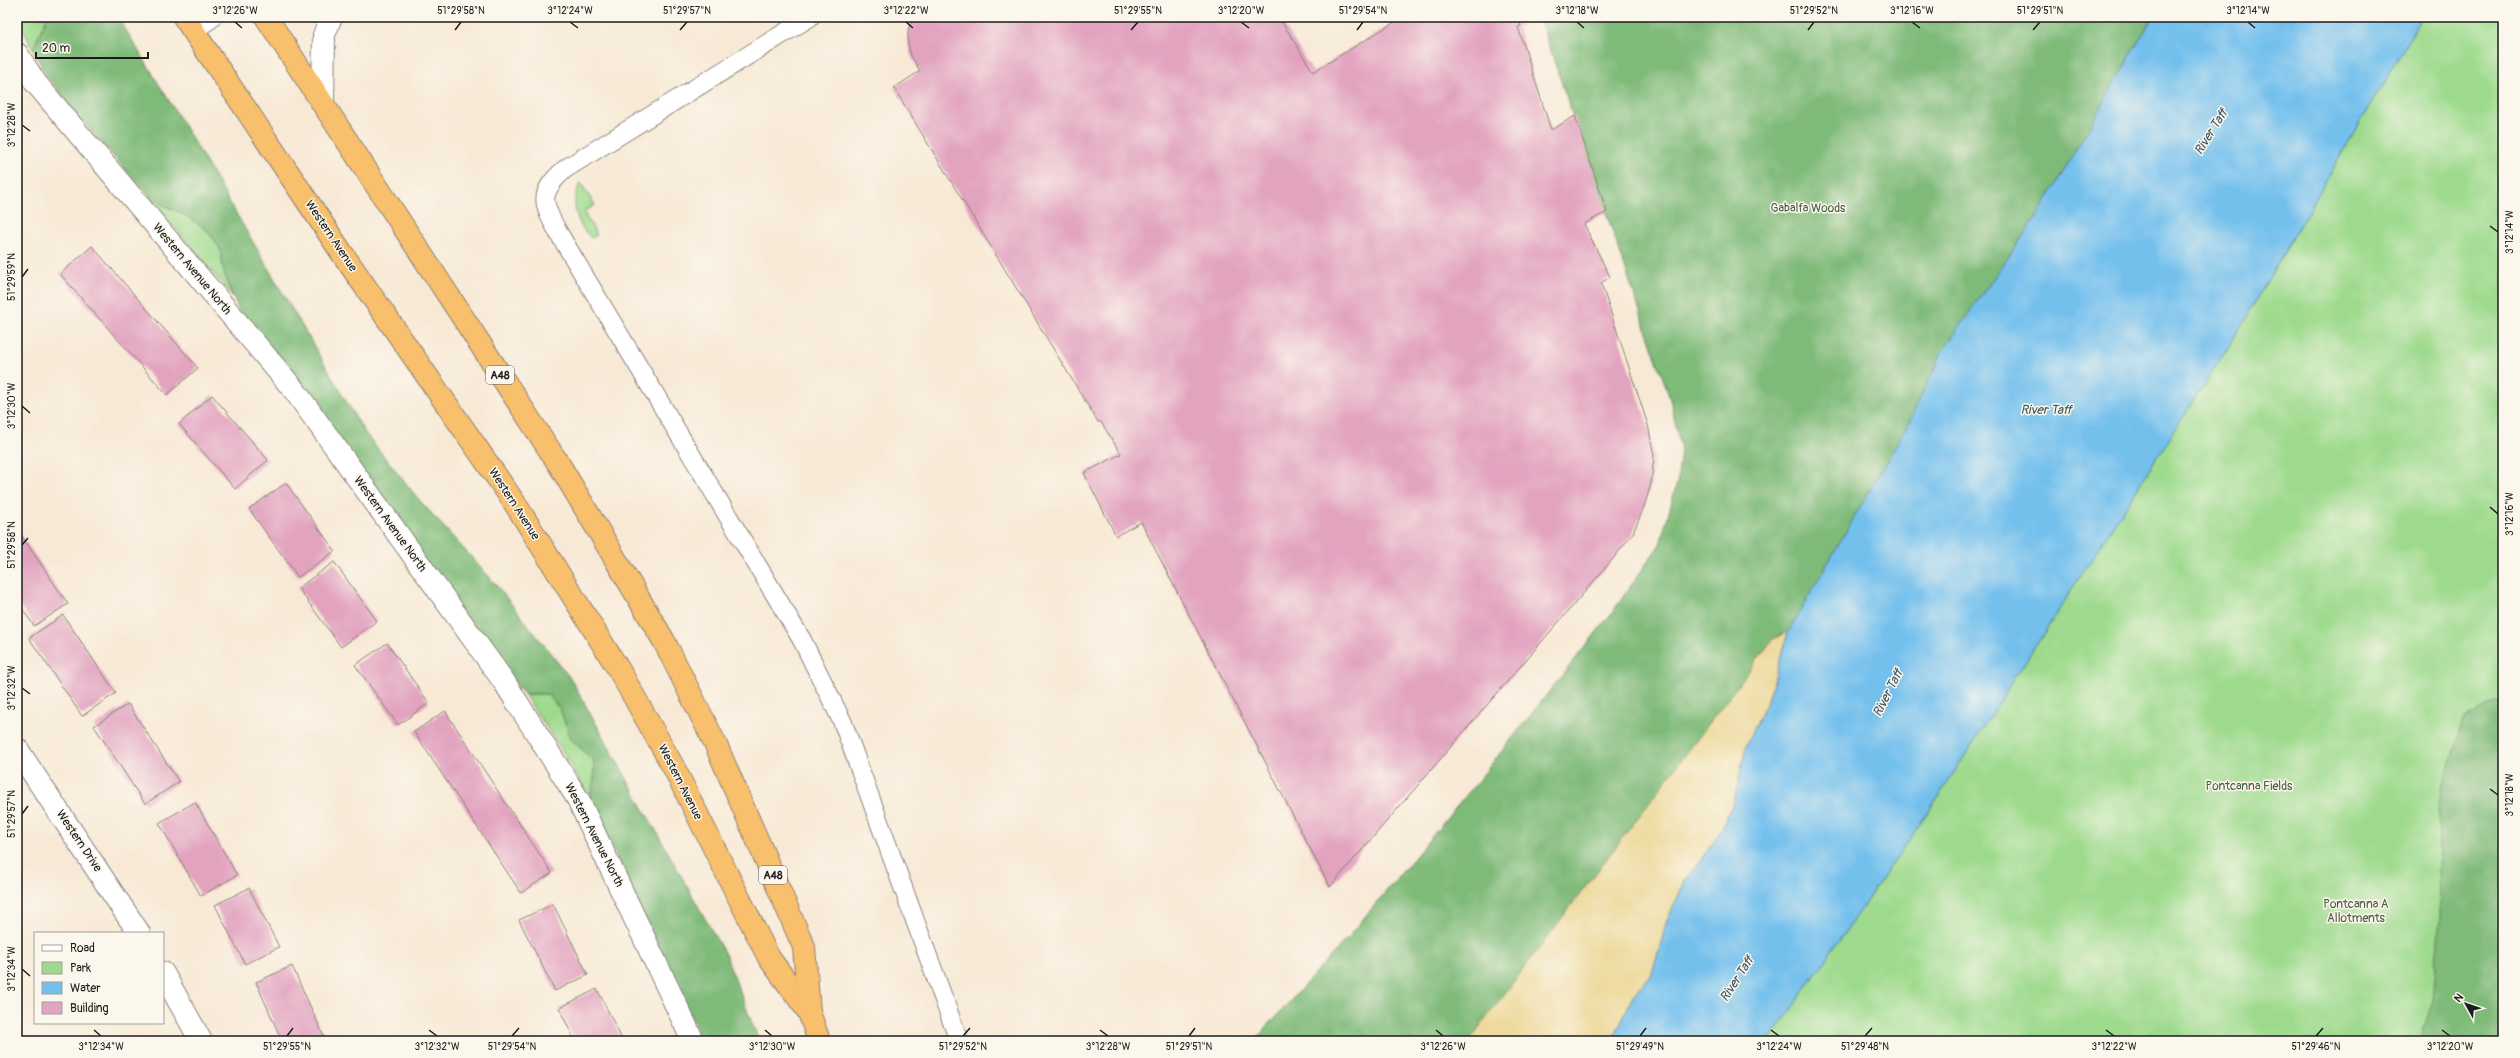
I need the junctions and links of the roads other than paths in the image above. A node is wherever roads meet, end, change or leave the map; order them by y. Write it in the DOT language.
graph roads {
  1 [pos="210,17"];
  2 [pos="266,17"];
  3 [pos="331,17"];
  4 [pos="810,17"];
  5 [pos="188,23"];
  6 [pos="19,62"];
  7 [pos="322,102"];
  8 [pos="17,749"];
  9 [pos="138,932"];
  10 [pos="164,975"];
  11 [pos="809,1012"];
  12 [pos="201,1041"];
  13 [pos="693,1041"];
  14 [pos="819,1041"];
  15 [pos="959,1041"];
  1 -- 5 [label="street"];
  2 -- 7 [label="highway, Western Avenue / A48"];
  3 -- 7 [label="street"];
  4 -- 15 [label="lane"];
  5 -- 11 [label="highway, Western Avenue / A48"];
  6 -- 13 [label="street, Western Avenue North"];
  7 -- 11 [label="highway, Western Avenue / A48"];
  8 -- 9 [label="street, Western Drive"];
  10 -- 12 [label="street"];
  11 -- 14 [label="highway, Western Avenue / A48"];
}
